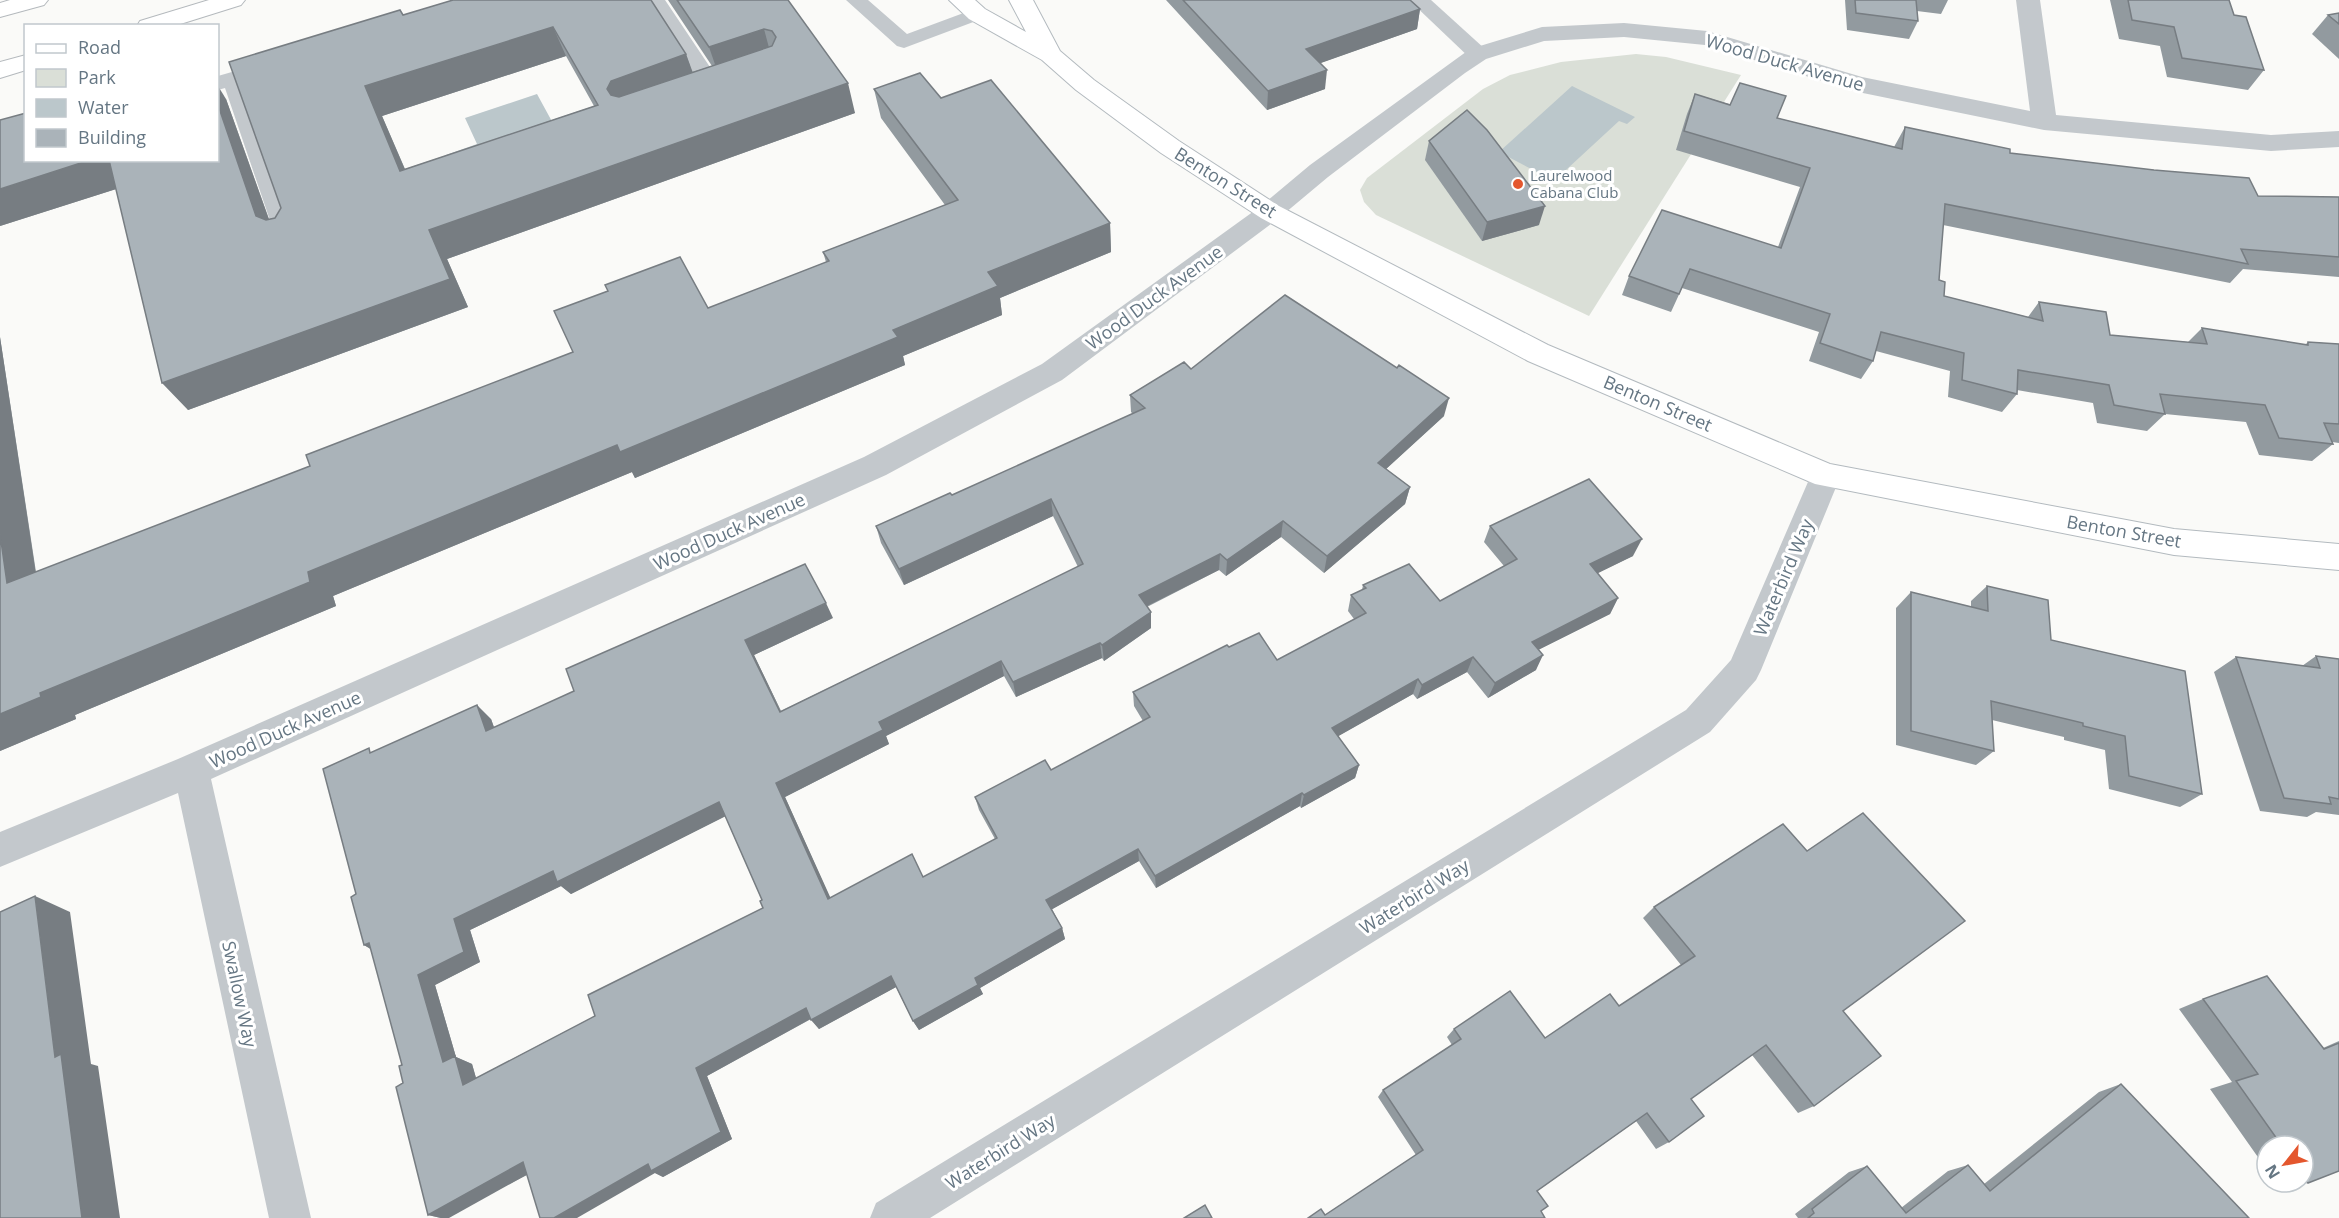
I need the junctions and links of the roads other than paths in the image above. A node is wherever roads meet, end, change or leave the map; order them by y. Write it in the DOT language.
graph roads {
  1 [pos="655,0"];
  2 [pos="856,0"];
  3 [pos="1021,0"];
  4 [pos="1419,0"];
  5 [pos="2028,0"];
  6 [pos="231,1"];
  7 [pos="969,7"];
  8 [pos="155,24"];
  9 [pos="1478,54"];
  10 [pos="1050,55"];
  11 [pos="24,63"];
  12 [pos="287,63"];
  13 [pos="0,70"];
  14 [pos="225,81"];
  15 [pos="733,81"];
  16 [pos="713,88"];
  17 [pos="682,99"];
  18 [pos="2044,122"];
  19 [pos="2339,139"];
  20 [pos="1270,212"];
  21 [pos="288,238"];
  22 [pos="1826,475"];
  23 [pos="2339,556"];
  24 [pos="191,771"];
  25 [pos="0,850"];
  26 [pos="290,1218"];
  27 [pos="891,1218"];
  1 -- 16 [label="lane"];
  2 -- 7 [label="lane"];
  3 -- 10 [label="main road, Benton Street"];
  4 -- 9 [label="lane"];
  5 -- 18 [label="street"];
  6 -- 8 [label="main road"];
  7 -- 10 [label="main road, Benton Street"];
  9 -- 18 [label="street, Wood Duck Avenue"];
  9 -- 20 [label="street, Wood Duck Avenue"];
  10 -- 20 [label="main road, Benton Street"];
  11 -- 13 [label="main road"];
  12 -- 14 [label="lane"];
  14 -- 21 [label="lane"];
  15 -- 16 [label="lane"];
  16 -- 17 [label="lane"];
  18 -- 19 [label="street, Wood Duck Avenue"];
  20 -- 22 [label="main road, Benton Street"];
  20 -- 24 [label="street, Wood Duck Avenue"];
  22 -- 23 [label="main road, Benton Street"];
  22 -- 27 [label="street, Waterbird Way"];
  24 -- 25 [label="street, Wood Duck Avenue"];
  24 -- 26 [label="street, Swallow Way"];
}
